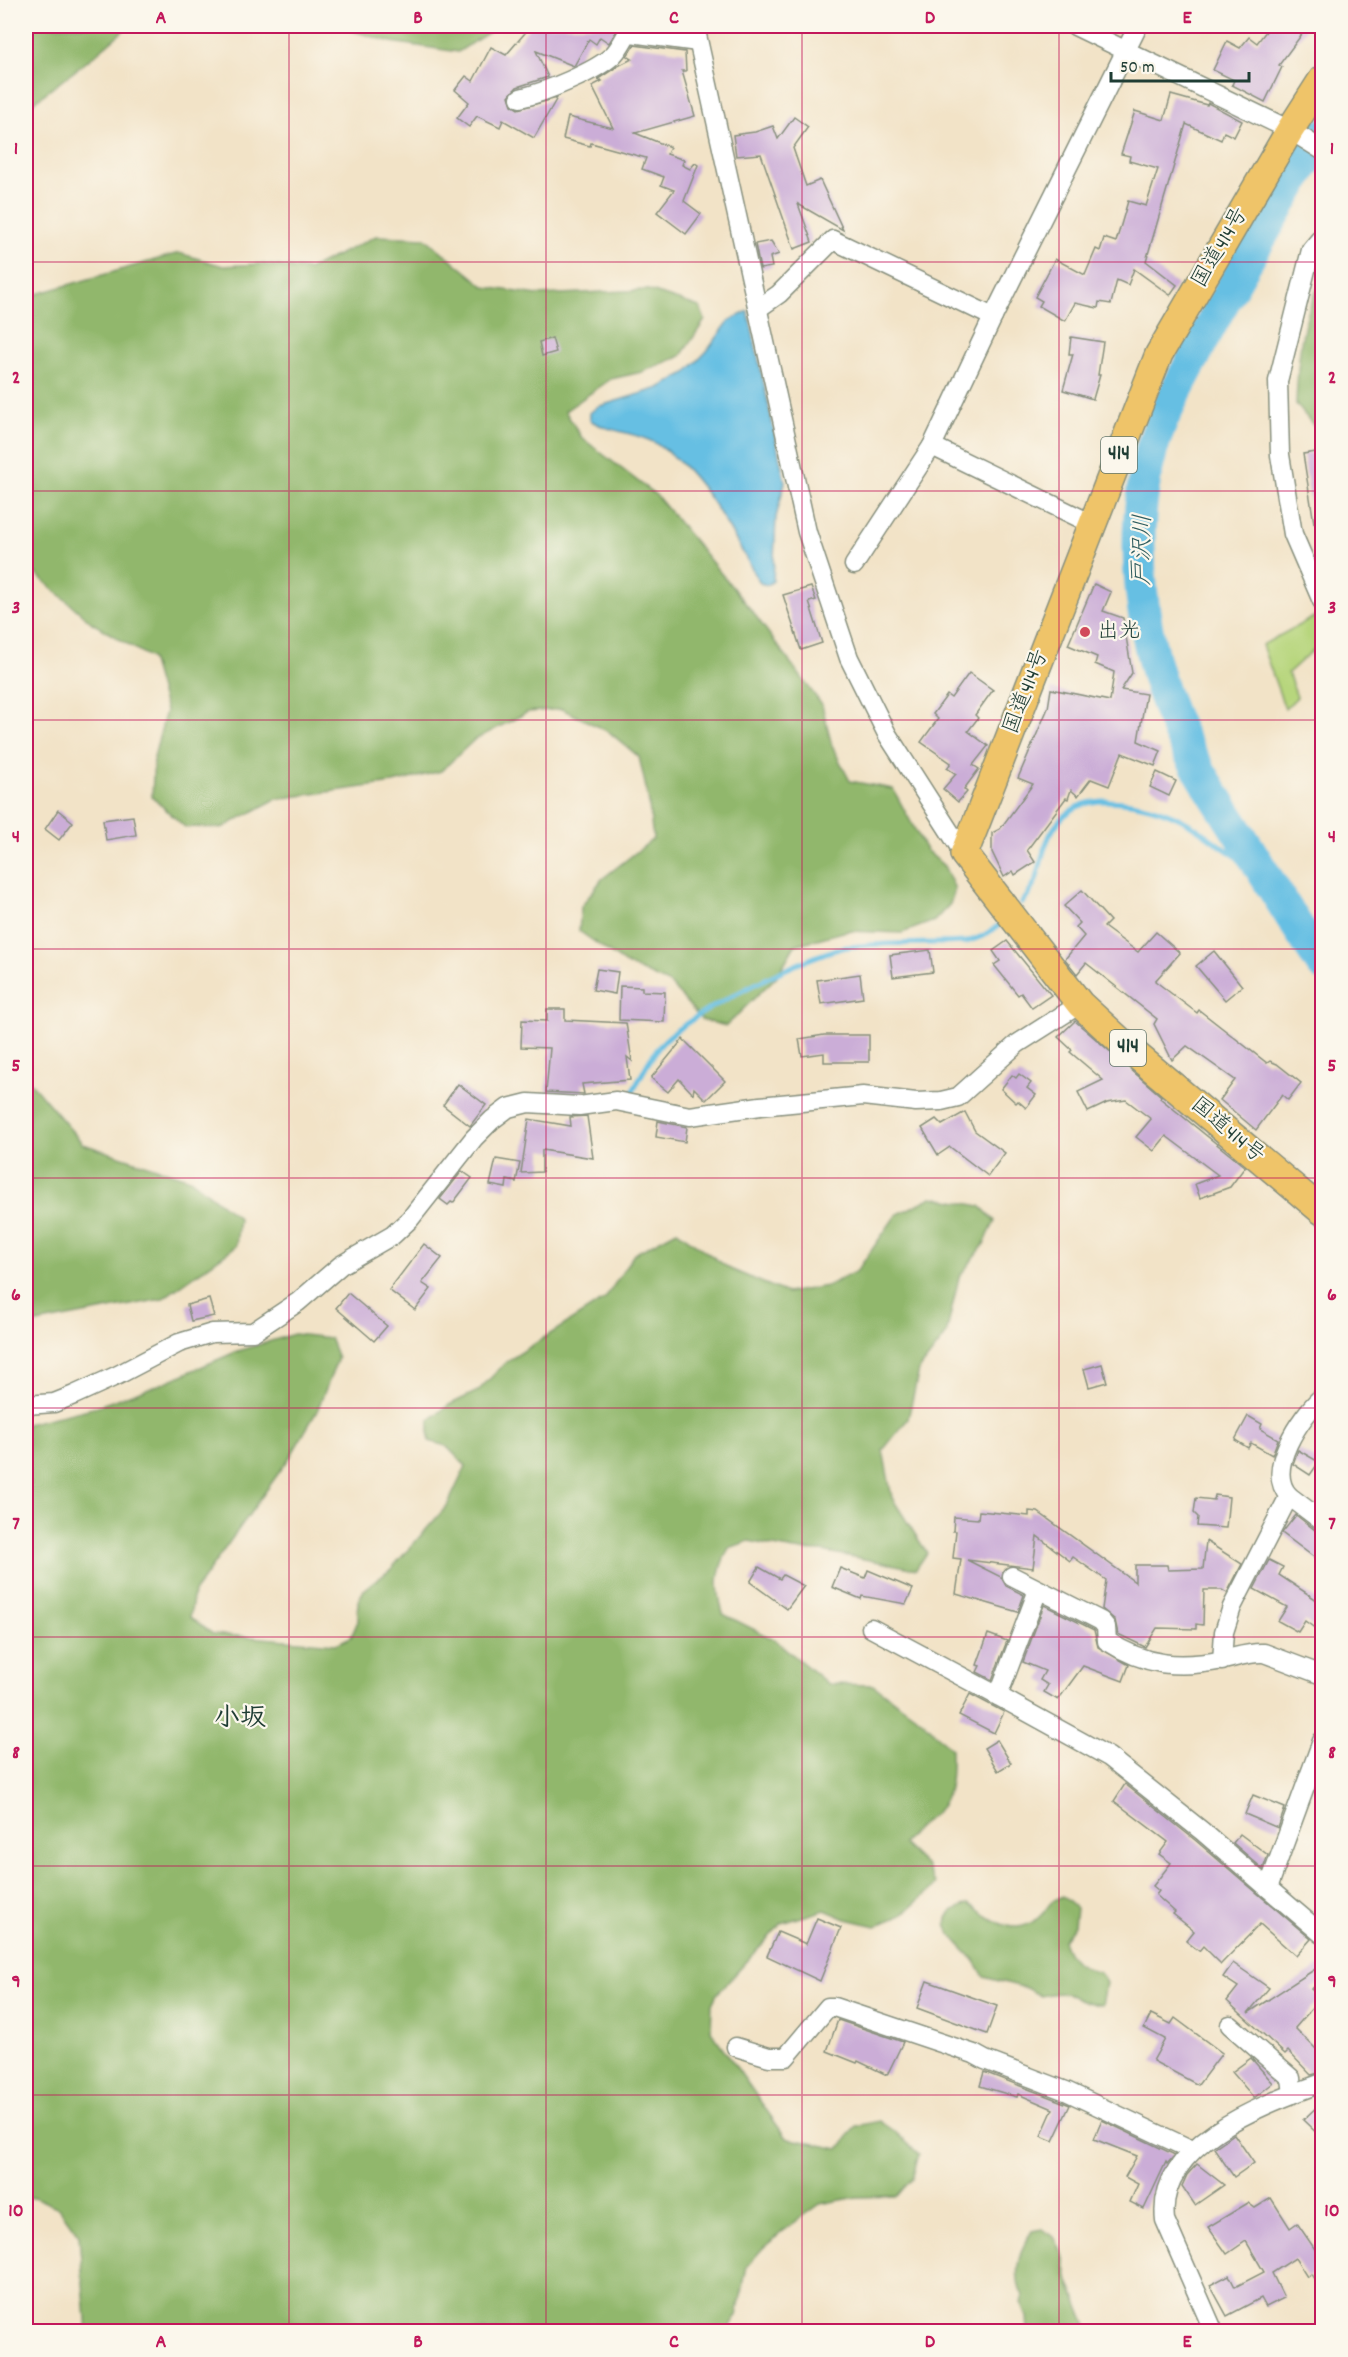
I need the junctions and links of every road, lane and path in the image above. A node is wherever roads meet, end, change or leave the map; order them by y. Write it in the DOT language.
graph roads {
  1 [pos="1075,26"];
  2 [pos="1138,26"];
  3 [pos="697,34"];
  4 [pos="1126,51"];
  5 [pos="1323,80"];
  6 [pos="520,98"];
  7 [pos="1296,134"];
  8 [pos="1323,150"];
  9 [pos="1323,237"];
  10 [pos="759,308"];
  11 [pos="993,317"];
  12 [pos="932,446"];
  13 [pos="1092,524"];
  14 [pos="854,565"];
  15 [pos="1323,602"];
  16 [pos="964,854"];
  17 [pos="1080,1004"];
  18 [pos="1323,1211"];
  19 [pos="1323,1397"];
  20 [pos="26,1405"];
  21 [pos="1289,1496"];
  22 [pos="1323,1521"];
  23 [pos="1012,1575"];
  24 [pos="1038,1590"];
  25 [pos="871,1628"];
  26 [pos="1222,1661"];
  27 [pos="1323,1675"];
  28 [pos="998,1696"];
  29 [pos="1323,1741"];
  30 [pos="1268,1888"];
  31 [pos="1323,1934"];
  32 [pos="1230,2025"];
  33 [pos="736,2047"];
  34 [pos="1323,2083"];
  35 [pos="1293,2094"];
  36 [pos="1192,2150"];
  37 [pos="1214,2331"];
  1 -- 4 [label="street"];
  2 -- 4 [label="street"];
  3 -- 6 [label="street"];
  3 -- 10 [label="street"];
  4 -- 7 [label="street"];
  4 -- 11 [label="street"];
  5 -- 7 [label="highway, 国道414号 / 414"];
  7 -- 8 [label="street"];
  7 -- 13 [label="highway, 国道414号 / 414"];
  9 -- 15 [label="street"];
  10 -- 11 [label="street"];
  10 -- 16 [label="street"];
  11 -- 12 [label="street"];
  12 -- 13 [label="street"];
  12 -- 14 [label="street"];
  13 -- 16 [label="highway, 国道414号 / 414"];
  16 -- 17 [label="highway, 国道414号 / 414"];
  17 -- 18 [label="highway, 国道414号 / 414"];
  17 -- 20 [label="street"];
  19 -- 21 [label="street"];
  21 -- 22 [label="street"];
  21 -- 26 [label="street"];
  23 -- 24 [label="street"];
  24 -- 26 [label="street"];
  24 -- 28 [label="street"];
  25 -- 28 [label="street"];
  26 -- 27 [label="street"];
  28 -- 30 [label="street"];
  29 -- 30 [label="street"];
  30 -- 31 [label="street"];
  32 -- 35 [label="street"];
  33 -- 36 [label="street"];
  34 -- 35 [label="street"];
  35 -- 36 [label="street"];
  36 -- 37 [label="street"];
}
